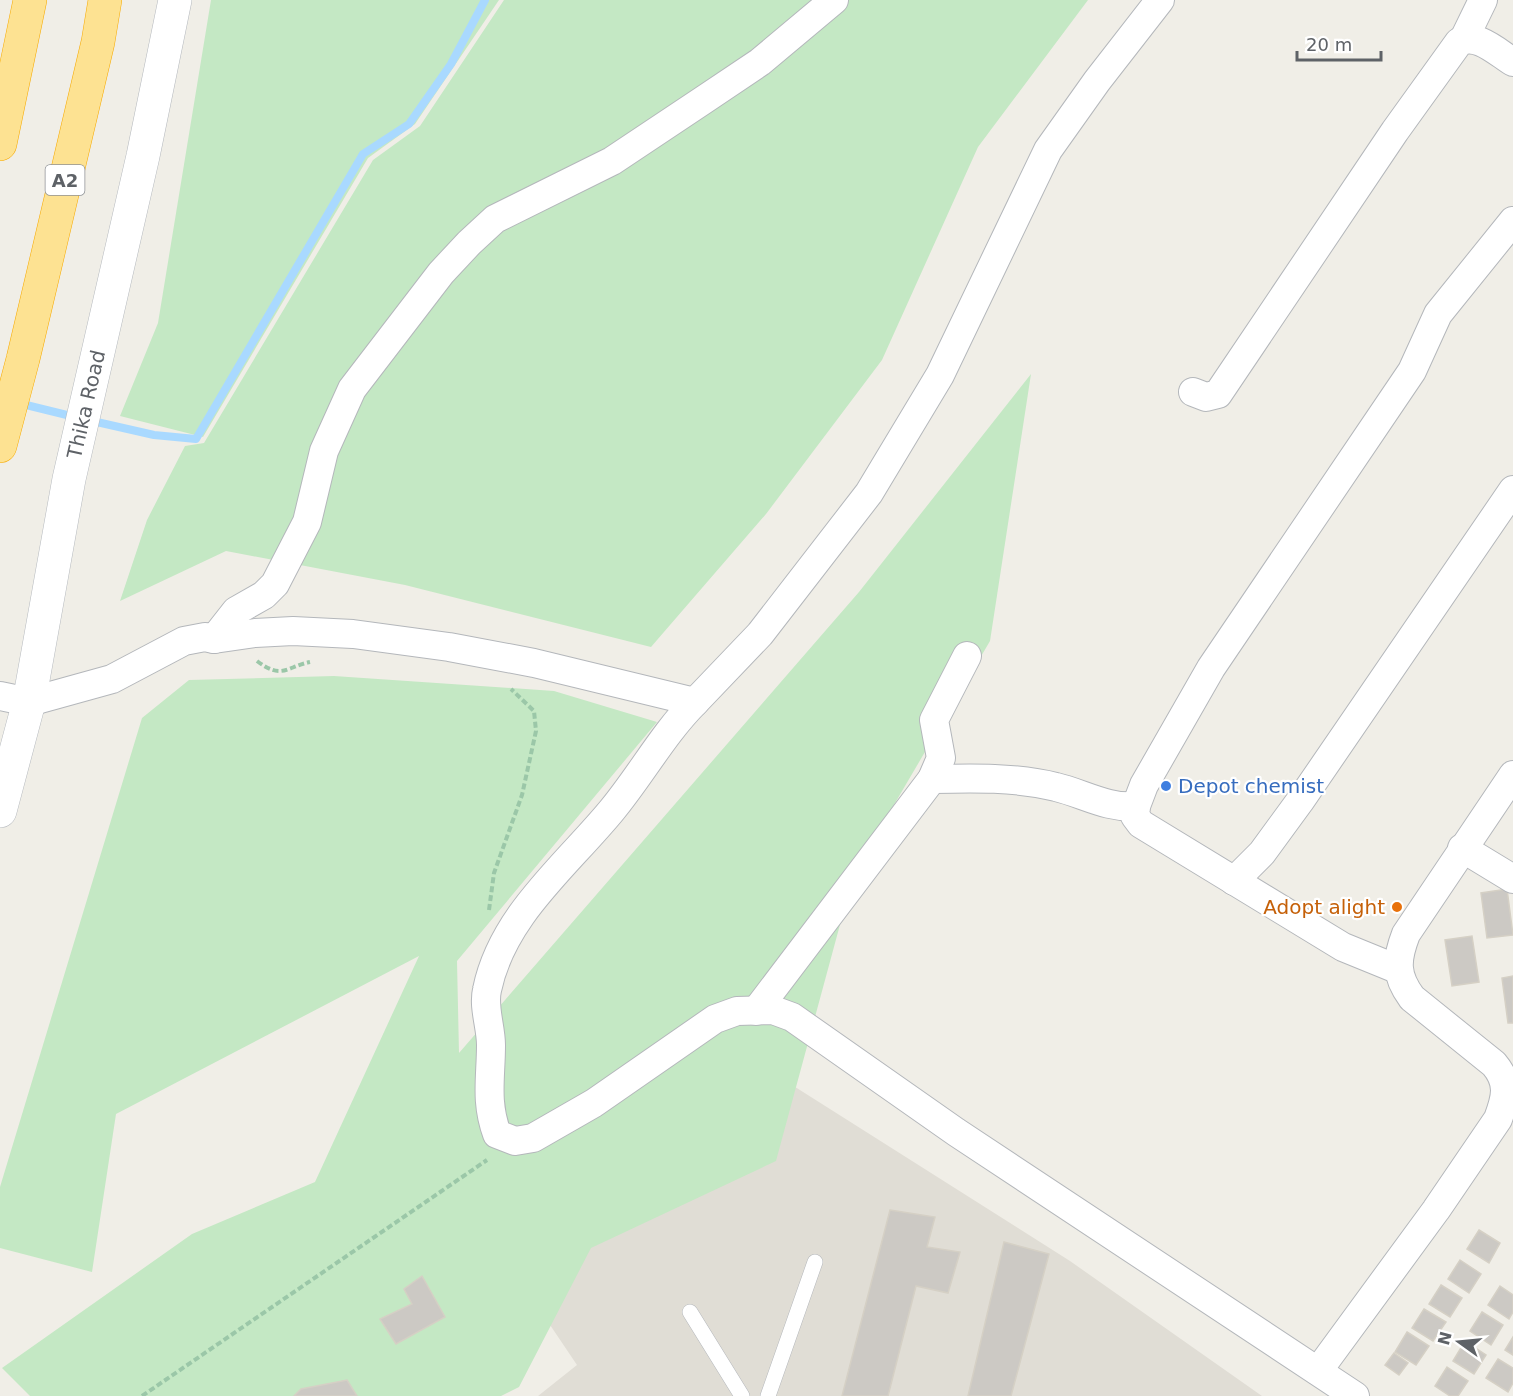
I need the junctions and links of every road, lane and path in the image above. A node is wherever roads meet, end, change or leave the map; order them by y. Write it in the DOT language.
graph roads {
  1 [pos="30,0"];
  2 [pos="105,0"];
  3 [pos="175,0"];
  4 [pos="834,0"];
  5 [pos="1160,0"];
  6 [pos="1483,0"];
  7 [pos="1464,39"];
  8 [pos="1513,62"];
  9 [pos="0,144"];
  10 [pos="1513,221"];
  11 [pos="1193,392"];
  12 [pos="0,446"];
  13 [pos="1513,490"];
  14 [pos="226,637"];
  15 [pos="967,656"];
  16 [pos="320,660"];
  17 [pos="503,682"];
  18 [pos="14,699"];
  19 [pos="695,702"];
  20 [pos="1512,778"];
  21 [pos="932,779"];
  22 [pos="1136,806"];
  23 [pos="0,811"];
  24 [pos="1462,848"];
  25 [pos="1513,879"];
  26 [pos="1234,881"];
  27 [pos="499,951"];
  28 [pos="1397,969"];
  29 [pos="756,1011"];
  30 [pos="1509,1087"];
  31 [pos="515,1141"];
  32 [pos="815,1262"];
  33 [pos="690,1312"];
  34 [pos="1318,1371"];
  35 [pos="142,1396"];
  36 [pos="741,1396"];
  37 [pos="768,1396"];
  38 [pos="1355,1396"];
  1 -- 9 [label="highway"];
  2 -- 12 [label="highway, A2"];
  3 -- 18 [label="main road, Thika Road"];
  4 -- 14 [label="street"];
  5 -- 19 [label="street"];
  6 -- 7 [label="street"];
  7 -- 8 [label="street"];
  7 -- 11 [label="street"];
  10 -- 22 [label="street"];
  13 -- 26 [label="street"];
  14 -- 16 [label="path"];
  14 -- 18 [label="street"];
  14 -- 19 [label="street"];
  15 -- 21 [label="street"];
  17 -- 27 [label="path"];
  18 -- 23 [label="main road, Thika Road"];
  19 -- 27 [label="street"];
  20 -- 24 [label="street"];
  21 -- 22 [label="street"];
  21 -- 29 [label="street"];
  22 -- 26 [label="street"];
  24 -- 25 [label="street"];
  24 -- 28 [label="street"];
  26 -- 28 [label="street"];
  27 -- 31 [label="street"];
  28 -- 30 [label="street"];
  29 -- 31 [label="street"];
  29 -- 34 [label="street"];
  30 -- 34 [label="street"];
  31 -- 35 [label="path"];
  32 -- 37 [label="lane"];
  33 -- 36 [label="lane"];
  34 -- 38 [label="street"];
}
